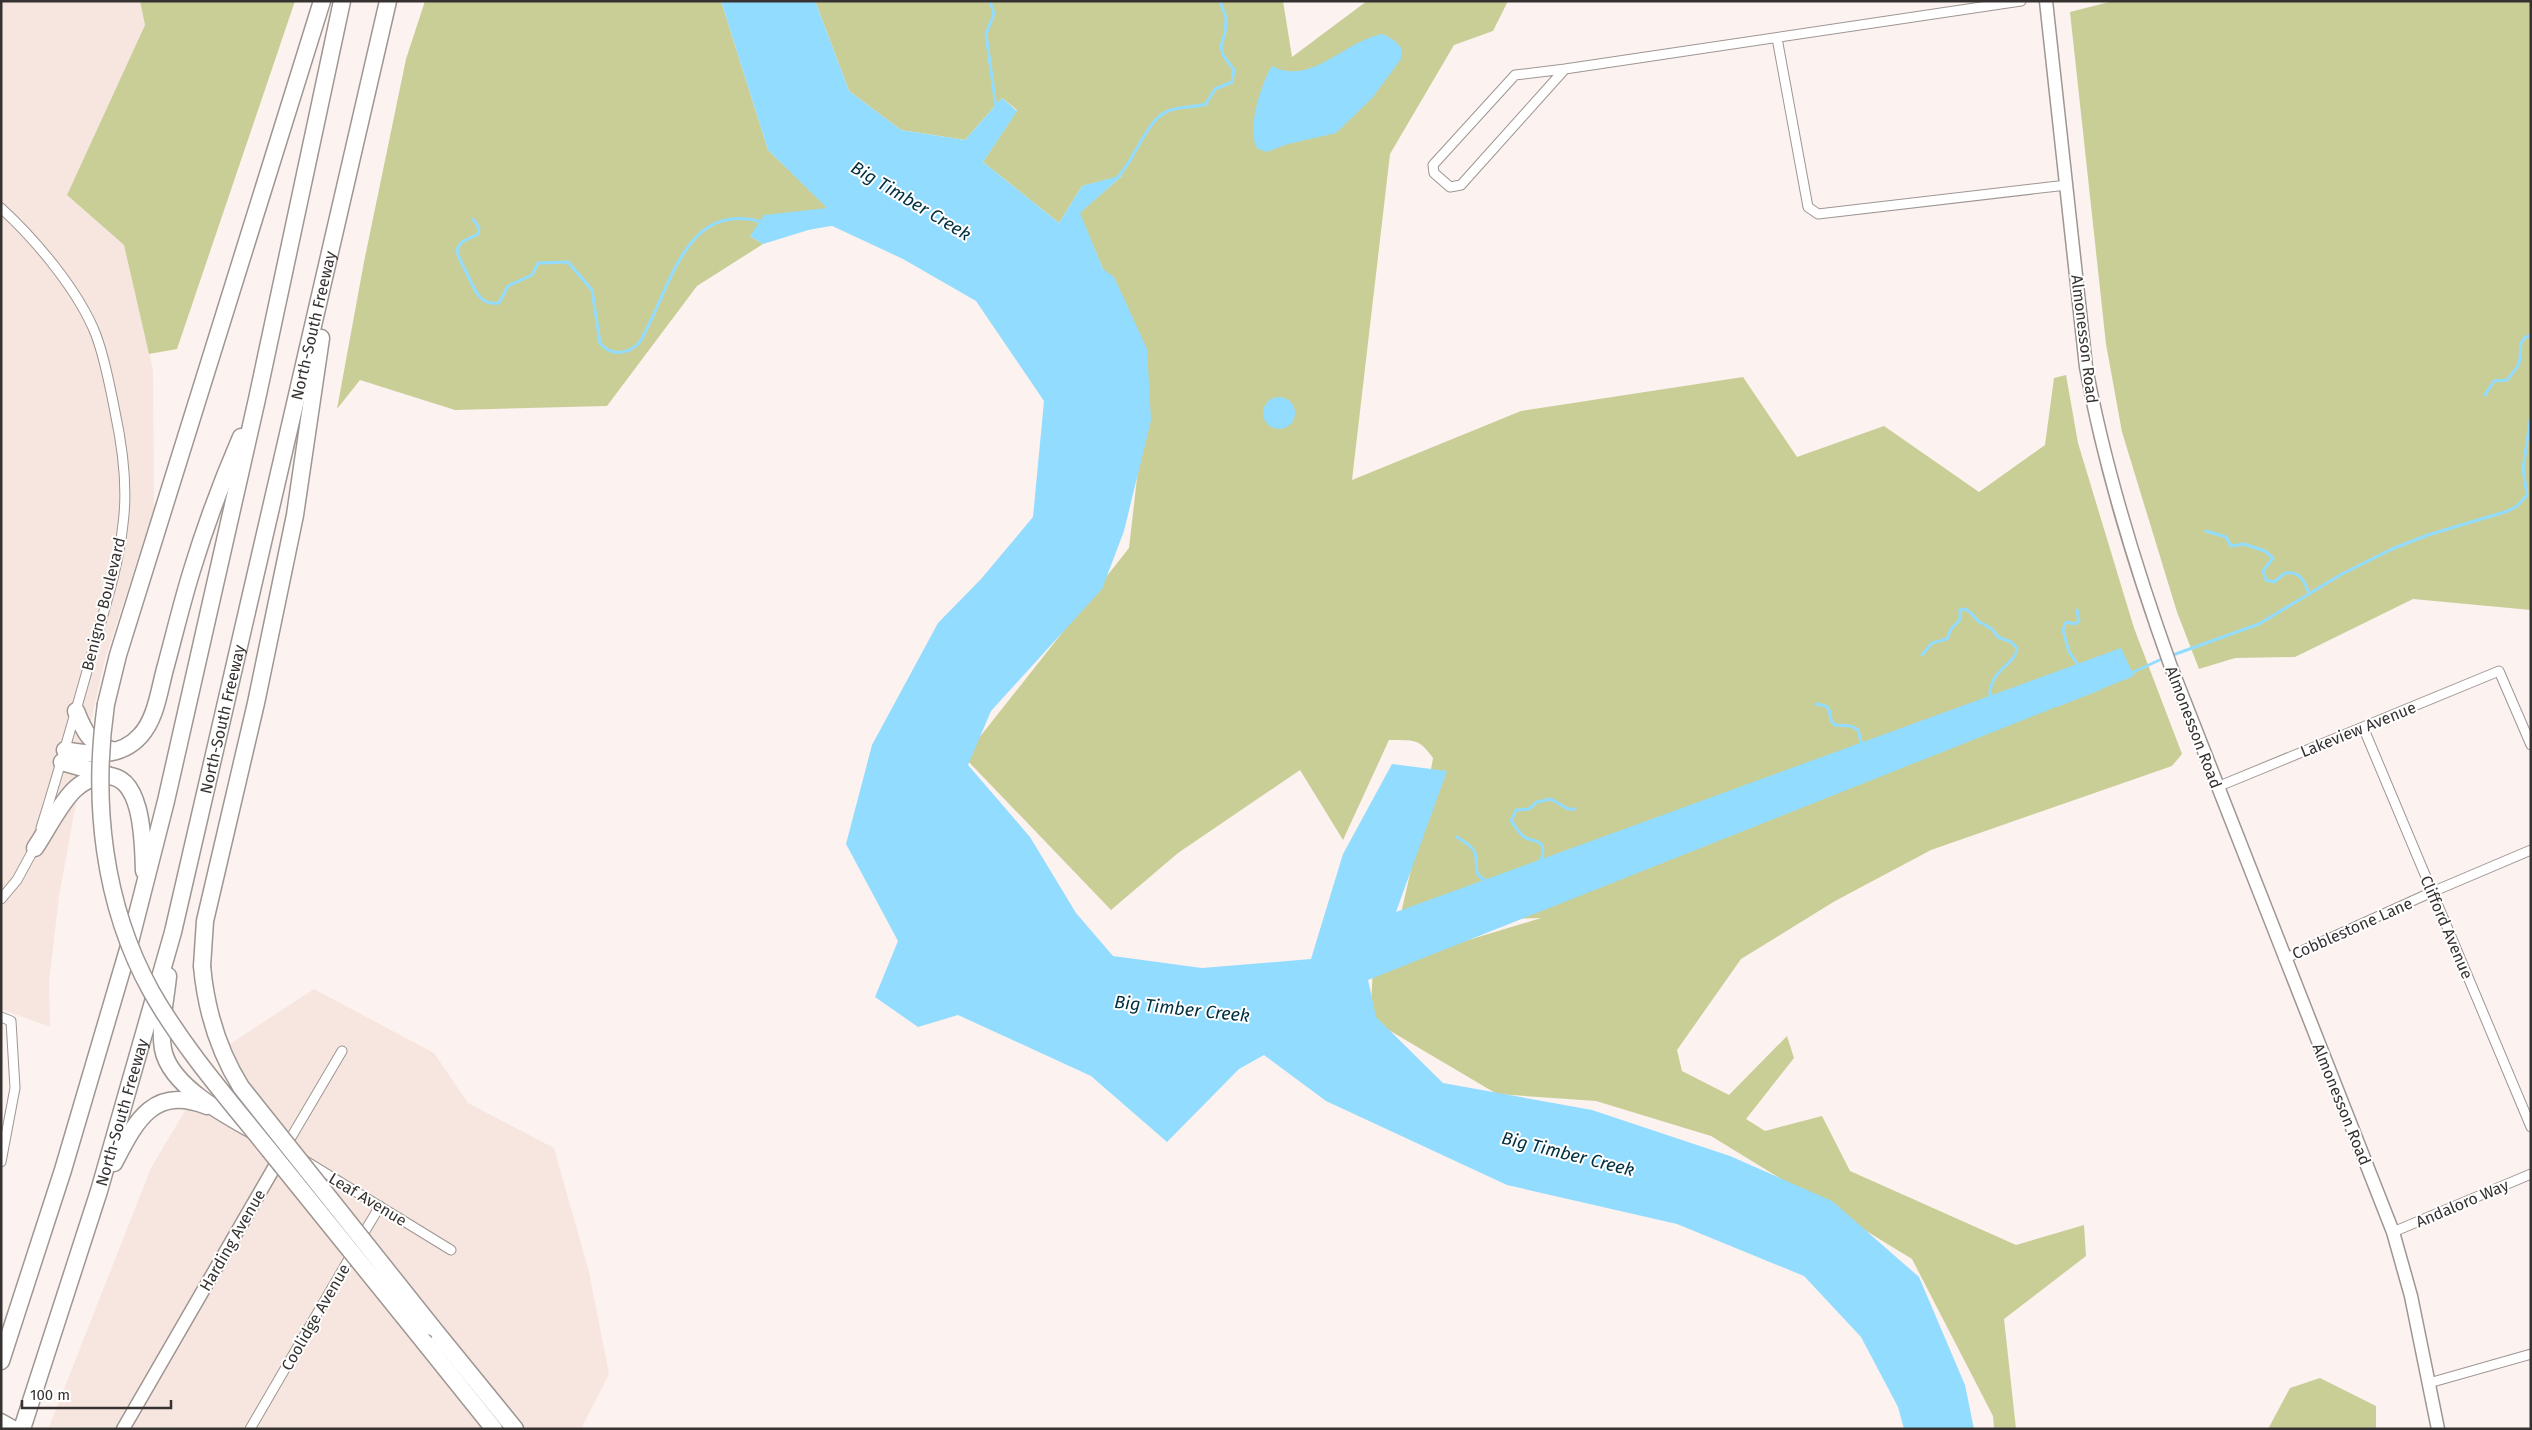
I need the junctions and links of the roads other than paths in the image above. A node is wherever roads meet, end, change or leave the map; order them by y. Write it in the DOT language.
graph roads {
  1 [pos="322,1"];
  2 [pos="342,1"];
  3 [pos="388,1"];
  4 [pos="2021,1"];
  5 [pos="2046,1"];
  6 [pos="1777,38"];
  7 [pos="1565,69"];
  8 [pos="2067,185"];
  9 [pos="1,208"];
  10 [pos="336,232"];
  11 [pos="257,398"];
  12 [pos="76,711"];
  13 [pos="2363,727"];
  14 [pos="2531,745"];
  15 [pos="116,751"];
  16 [pos="63,756"];
  17 [pos="109,776"];
  18 [pos="2217,788"];
  19 [pos="35,848"];
  20 [pos="2531,850"];
  21 [pos="144,888"];
  22 [pos="2432,892"];
  23 [pos="1,899"];
  24 [pos="173,932"];
  25 [pos="2284,959"];
  26 [pos="1,1017"];
  27 [pos="342,1051"];
  28 [pos="225,1113"];
  29 [pos="2531,1127"];
  30 [pos="285,1148"];
  31 [pos="1,1162"];
  32 [pos="2531,1174"];
  33 [pos="99,1191"];
  34 [pos="380,1206"];
  35 [pos="2393,1232"];
  36 [pos="451,1250"];
  37 [pos="2531,1354"];
  38 [pos="1,1361"];
  39 [pos="2429,1383"];
  40 [pos="1,1420"];
  41 [pos="17,1429"];
  42 [pos="22,1429"];
  43 [pos="123,1429"];
  44 [pos="250,1429"];
  45 [pos="494,1429"];
  46 [pos="514,1429"];
  47 [pos="2438,1429"];
  1 -- 45 [label="highway, bridge"];
  2 -- 11 [label="highway"];
  3 -- 10 [label="highway, North-South Freeway"];
  4 -- 6 [label="street"];
  5 -- 8 [label="main road, Almonesson Road"];
  6 -- 7 [label="street"];
  6 -- 8 [label="street"];
  7 -- 7 [label="street"];
  8 -- 18 [label="main road, Almonesson Road"];
  9 -- 12 [label="street, Benigno Boulevard"];
  10 -- 24 [label="highway, North-South Freeway"];
  10 -- 46 [label="highway, bridge"];
  11 -- 15 [label="highway"];
  11 -- 21 [label="highway"];
  12 -- 15 [label="highway"];
  12 -- 16 [label="street, Benigno Boulevard"];
  13 -- 14 [label="street, Lakeview Avenue"];
  13 -- 18 [label="street, Lakeview Avenue"];
  13 -- 22 [label="street, Clifford Avenue"];
  15 -- 16 [label="highway"];
  16 -- 17 [label="highway"];
  16 -- 19 [label="street, Benigno Boulevard"];
  17 -- 19 [label="highway"];
  17 -- 21 [label="highway"];
  18 -- 25 [label="main road, Almonesson Road"];
  19 -- 23 [label="street, Benigno Boulevard"];
  20 -- 22 [label="street, Cobblestone Lane"];
  21 -- 38 [label="highway"];
  22 -- 25 [label="street, Cobblestone Lane"];
  22 -- 29 [label="street, Clifford Avenue"];
  24 -- 28 [label="highway"];
  24 -- 33 [label="highway, North-South Freeway"];
  25 -- 35 [label="main road, Almonesson Road"];
  26 -- 31 [label="street"];
  27 -- 30 [label="street, Harding Avenue"];
  28 -- 30 [label="highway"];
  28 -- 33 [label="highway"];
  30 -- 34 [label="street, Leaf Avenue"];
  30 -- 43 [label="main road, Harding Avenue"];
  32 -- 35 [label="street, Andaloro Way"];
  33 -- 42 [label="highway, North-South Freeway"];
  34 -- 36 [label="street, Leaf Avenue"];
  34 -- 44 [label="street, Coolidge Avenue"];
  35 -- 39 [label="main road, Almonesson Road"];
  37 -- 39 [label="street"];
  39 -- 47 [label="main road, Almonesson Road"];
  40 -- 41 [label="main road"];
}
